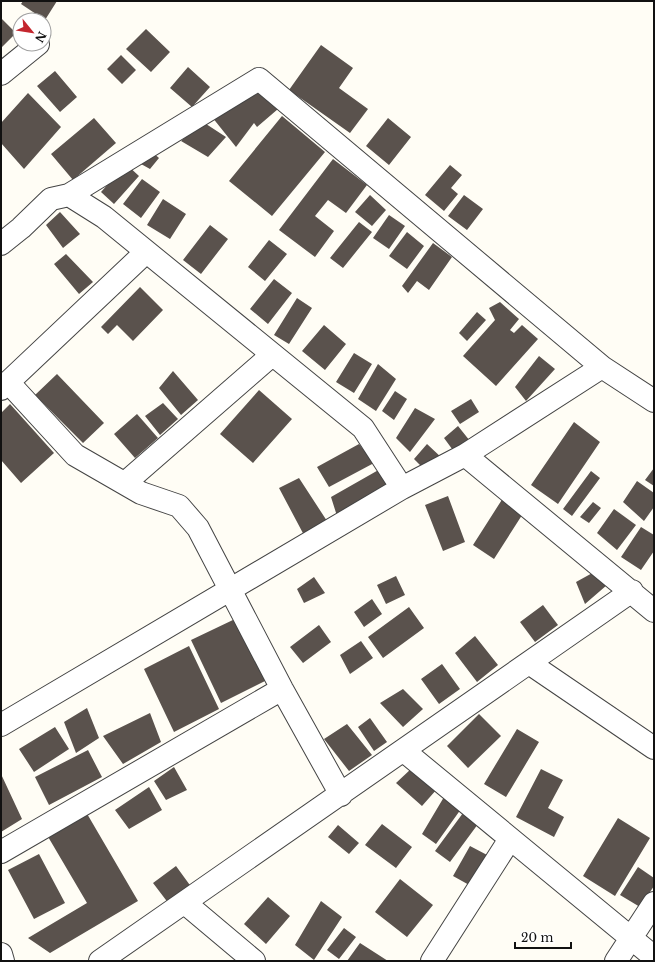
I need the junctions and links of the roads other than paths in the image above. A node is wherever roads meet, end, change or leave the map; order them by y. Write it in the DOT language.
graph roads {
  1 [pos="28,52"];
  2 [pos="1,74"];
  3 [pos="69,195"];
  4 [pos="1,244"];
  5 [pos="146,252"];
  6 [pos="272,355"];
  7 [pos="602,367"];
  8 [pos="4,386"];
  9 [pos="654,401"];
  10 [pos="466,455"];
  11 [pos="125,483"];
  12 [pos="402,488"];
  13 [pos="231,591"];
  14 [pos="632,591"];
  15 [pos="654,611"];
  16 [pos="529,663"];
  17 [pos="282,688"];
  18 [pos="1,725"];
  19 [pos="654,748"];
  20 [pos="404,751"];
  21 [pos="341,795"];
  22 [pos="510,839"];
  23 [pos="1,852"];
  24 [pos="185,903"];
  25 [pos="654,903"];
  26 [pos="630,938"];
  27 [pos="1,954"];
  28 [pos="654,957"];
  29 [pos="3,961"];
  30 [pos="100,961"];
  31 [pos="254,961"];
  32 [pos="432,961"];
  33 [pos="616,961"];
  1 -- 2 [label="street"];
  3 -- 4 [label="street"];
  3 -- 5 [label="street"];
  3 -- 7 [label="street"];
  5 -- 6 [label="street"];
  5 -- 8 [label="street"];
  6 -- 11 [label="street"];
  6 -- 12 [label="street"];
  7 -- 9 [label="street"];
  7 -- 10 [label="street"];
  8 -- 11 [label="street"];
  10 -- 12 [label="street"];
  10 -- 14 [label="street"];
  11 -- 13 [label="street"];
  12 -- 13 [label="street"];
  13 -- 17 [label="street"];
  13 -- 18 [label="street"];
  14 -- 15 [label="street"];
  14 -- 16 [label="street"];
  16 -- 19 [label="street"];
  16 -- 20 [label="street"];
  17 -- 21 [label="street"];
  17 -- 23 [label="street"];
  20 -- 21 [label="street"];
  20 -- 22 [label="street"];
  21 -- 24 [label="street"];
  22 -- 26 [label="street"];
  22 -- 32 [label="street"];
  24 -- 30 [label="street"];
  24 -- 31 [label="street"];
  25 -- 26 [label="street"];
  26 -- 28 [label="street"];
  26 -- 33 [label="street"];
  27 -- 29 [label="street"];
}
